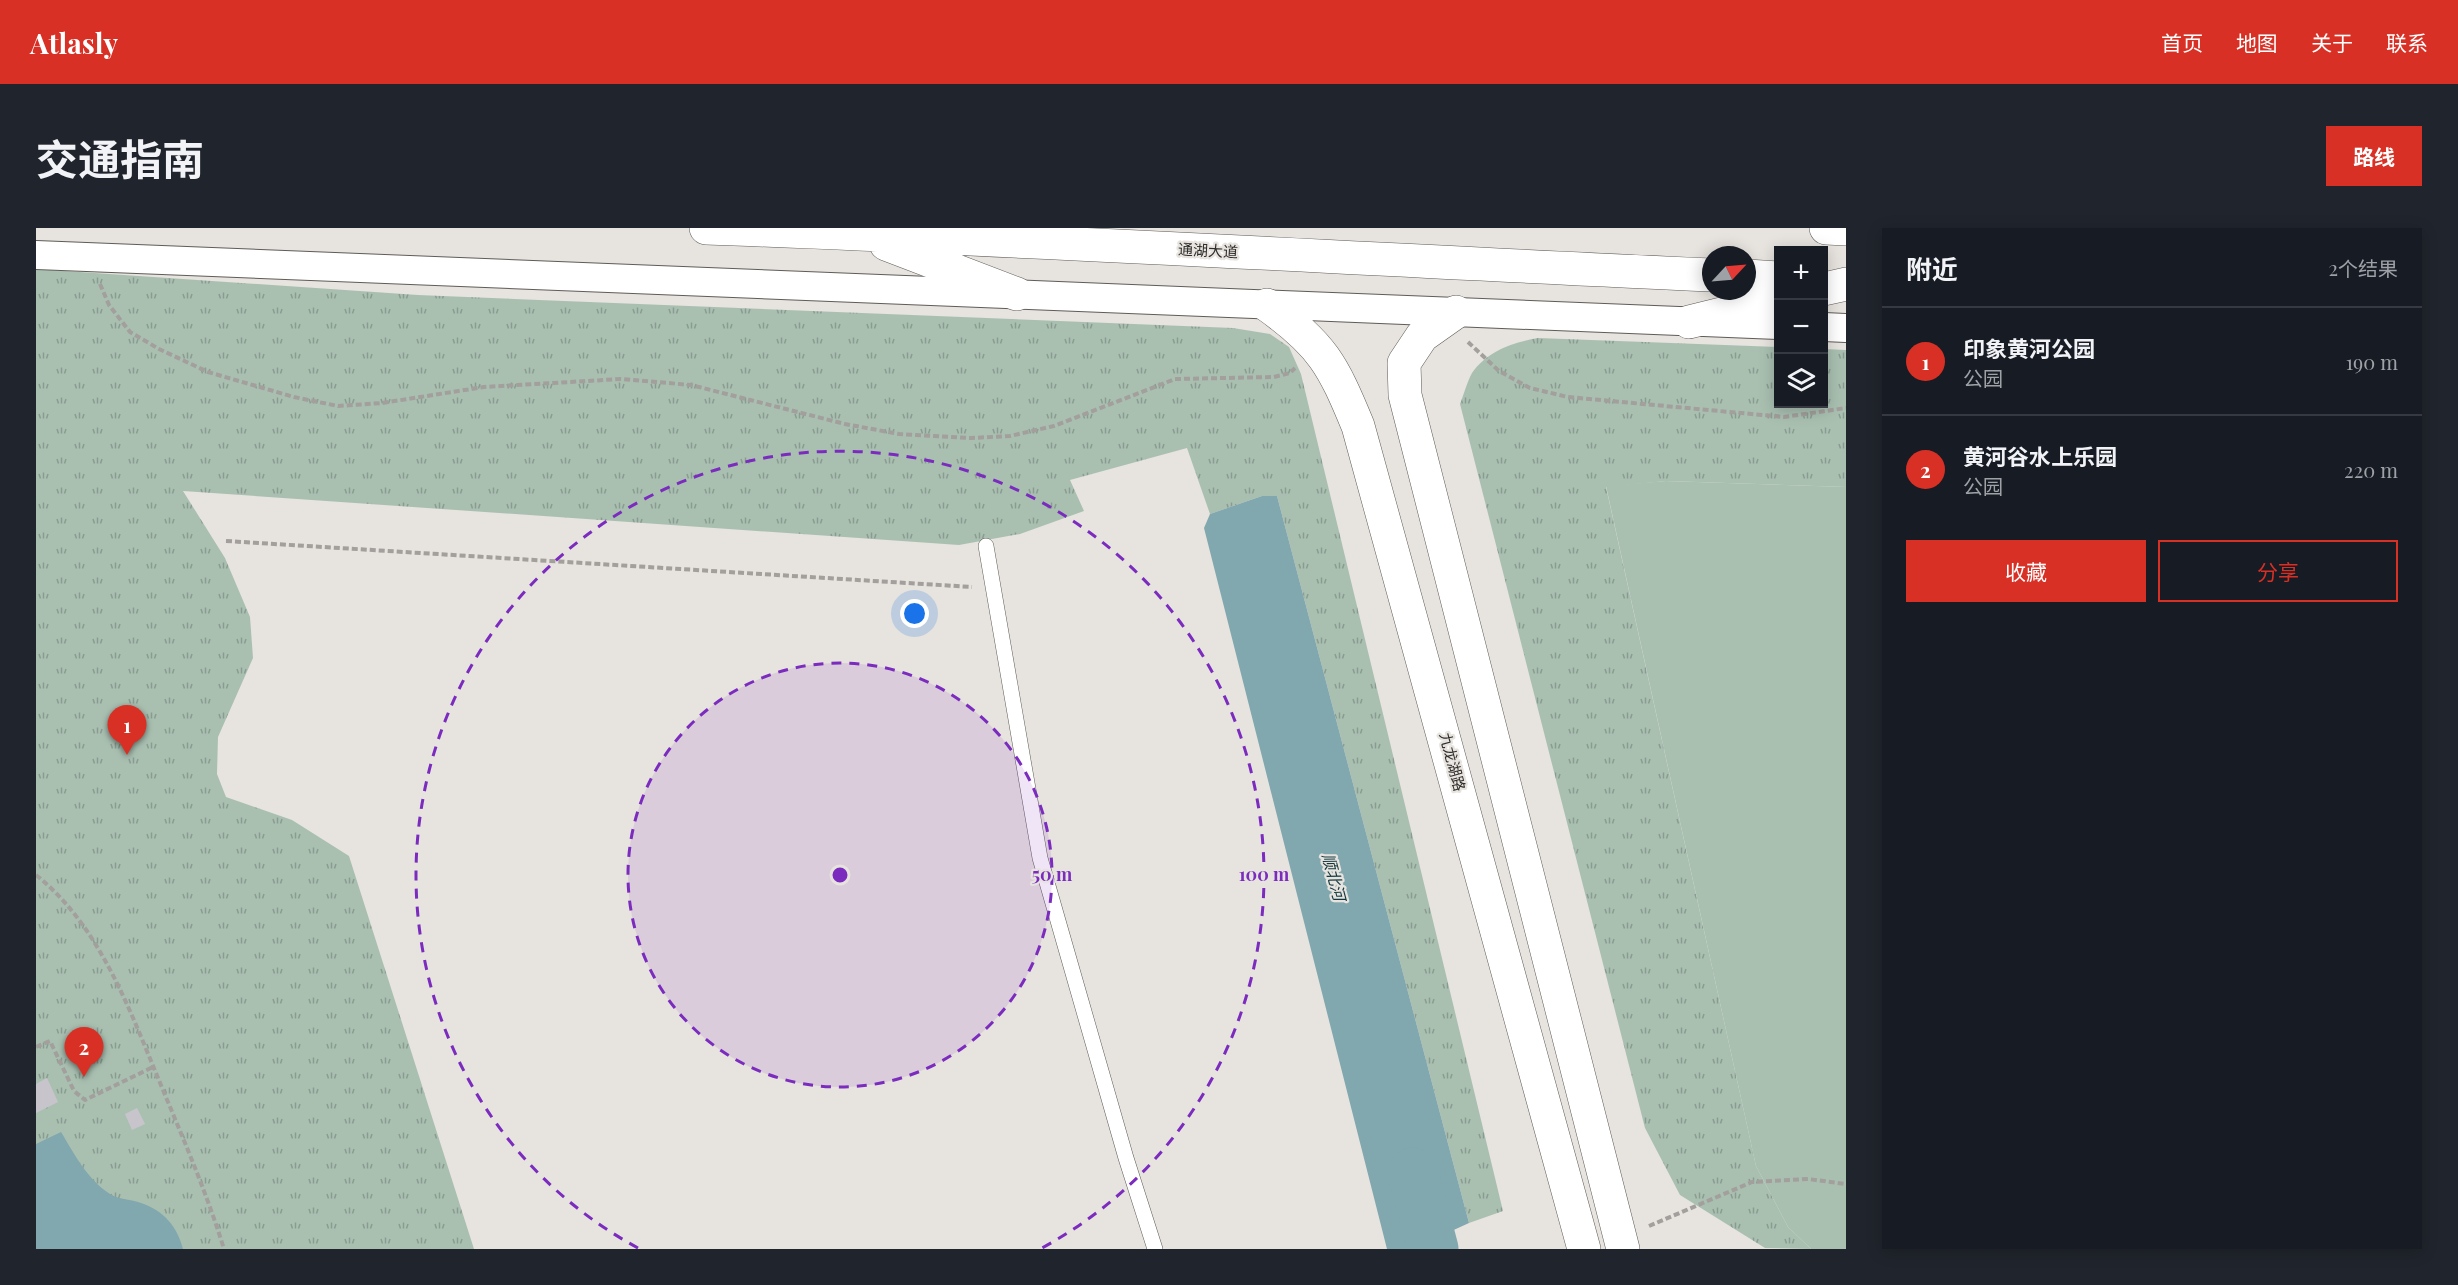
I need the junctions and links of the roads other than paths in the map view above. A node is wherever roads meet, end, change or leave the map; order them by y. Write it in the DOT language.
graph roads {
  1 [pos="706,228"];
  2 [pos="1826,228"];
  3 [pos="1846,229"];
  4 [pos="859,234"];
  5 [pos="36,255"];
  6 [pos="1702,275"];
  7 [pos="1756,277"];
  8 [pos="1774,278"];
  9 [pos="1828,280"];
  10 [pos="1846,282"];
  11 [pos="1828,288"];
  12 [pos="1017,294"];
  13 [pos="1774,301"];
  14 [pos="1267,305"];
  15 [pos="1689,322"];
  16 [pos="1458,324"];
  17 [pos="1774,325"];
  18 [pos="1828,327"];
  19 [pos="1846,328"];
  20 [pos="986,546"];
  21 [pos="1622,1244"];
  22 [pos="1155,1249"];
  23 [pos="1584,1249"];
  1 -- 4 [label="street, 通湖大道"];
  2 -- 3 [label="street"];
  4 -- 6 [label="street, 通湖大道"];
  4 -- 12 [label="street"];
  5 -- 12 [label="street"];
  7 -- 8 [label="street"];
  9 -- 10 [label="street"];
  10 -- 11 [label="street"];
  12 -- 14 [label="street"];
  13 -- 15 [label="street"];
  14 -- 16 [label="street"];
  14 -- 23 [label="street, 九龙湖路"];
  15 -- 16 [label="street"];
  15 -- 17 [label="street"];
  16 -- 21 [label="street"];
  18 -- 19 [label="street"];
  20 -- 22 [label="lane"];
}
